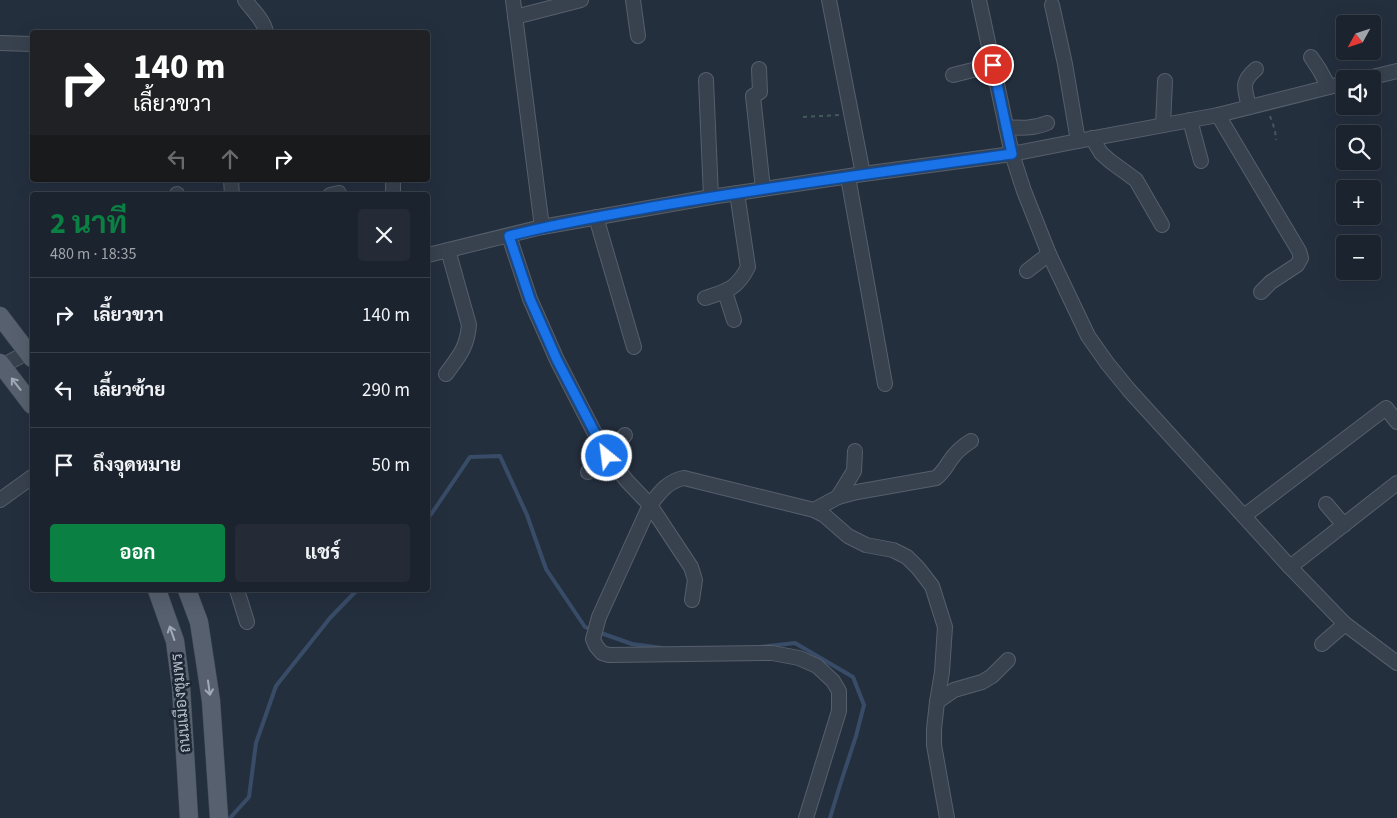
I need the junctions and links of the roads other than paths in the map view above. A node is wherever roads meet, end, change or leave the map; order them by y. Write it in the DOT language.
graph roads {
  1 [pos="245,0"];
  2 [pos="512,0"];
  3 [pos="581,0"];
  4 [pos="633,0"];
  5 [pos="829,0"];
  6 [pos="979,0"];
  7 [pos="1052,5"];
  8 [pos="515,17"];
  9 [pos="266,30"];
  10 [pos="638,36"];
  11 [pos="0,44"];
  12 [pos="30,44"];
  13 [pos="1311,57"];
  14 [pos="993,65"];
  15 [pos="759,69"];
  16 [pos="1256,69"];
  17 [pos="1397,71"];
  18 [pos="954,75"];
  19 [pos="1381,75"];
  20 [pos="706,80"];
  21 [pos="1165,81"];
  22 [pos="1336,85"];
  23 [pos="1329,87"];
  24 [pos="1249,107"];
  25 [pos="1218,115"];
  26 [pos="1190,120"];
  27 [pos="1047,123"];
  28 [pos="1163,125"];
  29 [pos="1006,127"];
  30 [pos="1092,138"];
  31 [pos="1078,140"];
  32 [pos="1012,154"];
  33 [pos="1202,160"];
  34 [pos="864,174"];
  35 [pos="848,176"];
  36 [pos="763,189"];
  37 [pos="737,193"];
  38 [pos="711,197"];
  39 [pos="596,217"];
  40 [pos="1162,225"];
  41 [pos="542,227"];
  42 [pos="509,236"];
  43 [pos="448,250"];
  44 [pos="430,254"];
  45 [pos="1049,254"];
  46 [pos="1027,271"];
  47 [pos="725,292"];
  48 [pos="1261,292"];
  49 [pos="705,298"];
  50 [pos="734,320"];
  51 [pos="2,322"];
  52 [pos="634,347"];
  53 [pos="30,353"];
  54 [pos="30,354"];
  55 [pos="1,365"];
  56 [pos="446,374"];
  57 [pos="885,384"];
  58 [pos="30,402"];
  59 [pos="1397,422"];
  60 [pos="624,435"];
  61 [pos="971,441"];
  62 [pos="856,451"];
  63 [pos="606,454"];
  64 [pos="588,472"];
  65 [pos="30,478"];
  66 [pos="1397,483"];
  67 [pos="838,497"];
  68 [pos="0,500"];
  69 [pos="1326,504"];
  70 [pos="650,505"];
  71 [pos="814,510"];
  72 [pos="1244,516"];
  73 [pos="1344,525"];
  74 [pos="1290,567"];
  75 [pos="158,592"];
  76 [pos="188,592"];
  77 [pos="238,592"];
  78 [pos="692,600"];
  79 [pos="247,622"];
  80 [pos="1345,624"];
  81 [pos="1322,644"];
  82 [pos="1008,660"];
  83 [pos="1397,663"];
  84 [pos="937,702"];
  85 [pos="188,811"];
  86 [pos="219,811"];
  87 [pos="806,818"];
  88 [pos="947,818"];
  1 -- 9 [label="street"];
  2 -- 8 [label="street"];
  3 -- 8 [label="street"];
  4 -- 10 [label="street"];
  5 -- 34 [label="street"];
  6 -- 14 [label="street"];
  7 -- 31 [label="street"];
  8 -- 41 [label="street"];
  11 -- 12 [label="street"];
  13 -- 23 [label="street"];
  14 -- 18 [label="street"];
  14 -- 29 [label="street"];
  15 -- 36 [label="street"];
  16 -- 24 [label="street"];
  17 -- 19 [label="street"];
  20 -- 38 [label="street"];
  21 -- 28 [label="street"];
  22 -- 23 [label="street"];
  23 -- 24 [label="street"];
  24 -- 25 [label="street"];
  25 -- 26 [label="street"];
  25 -- 48 [label="street"];
  26 -- 28 [label="street"];
  26 -- 33 [label="street"];
  27 -- 29 [label="street"];
  28 -- 30 [label="street"];
  29 -- 32 [label="street"];
  30 -- 31 [label="street"];
  30 -- 40 [label="street"];
  31 -- 32 [label="street"];
  32 -- 34 [label="street"];
  32 -- 45 [label="street"];
  34 -- 35 [label="street"];
  35 -- 36 [label="street"];
  35 -- 57 [label="street"];
  36 -- 37 [label="street"];
  37 -- 38 [label="street"];
  37 -- 47 [label="street"];
  38 -- 39 [label="street"];
  39 -- 41 [label="street"];
  39 -- 52 [label="street"];
  41 -- 42 [label="street"];
  42 -- 43 [label="street"];
  42 -- 63 [label="street"];
  43 -- 44 [label="street"];
  43 -- 56 [label="street"];
  45 -- 46 [label="street"];
  45 -- 72 [label="street"];
  47 -- 49 [label="street"];
  47 -- 50 [label="street"];
  51 -- 53 [label="main road"];
  54 -- 55 [label="street"];
  58 -- 55 [label="main road, one-way"];
  59 -- 72 [label="street"];
  60 -- 63 [label="street"];
  61 -- 67 [label="street"];
  62 -- 67 [label="street"];
  63 -- 64 [label="street"];
  63 -- 70 [label="street"];
  65 -- 68 [label="street"];
  66 -- 73 [label="street"];
  67 -- 71 [label="street"];
  69 -- 73 [label="street"];
  70 -- 71 [label="street"];
  70 -- 78 [label="street"];
  70 -- 87 [label="street"];
  71 -- 84 [label="street"];
  72 -- 74 [label="street"];
  73 -- 74 [label="street"];
  74 -- 80 [label="street"];
  85 -- 75 [label="main road, ถนนเมืองชุมพร, one-way"];
  76 -- 86 [label="main road, ถนนเมืองชุมพร, one-way"];
  77 -- 79 [label="street"];
  80 -- 81 [label="street"];
  80 -- 83 [label="street"];
  82 -- 84 [label="street"];
  84 -- 88 [label="street"];
}
